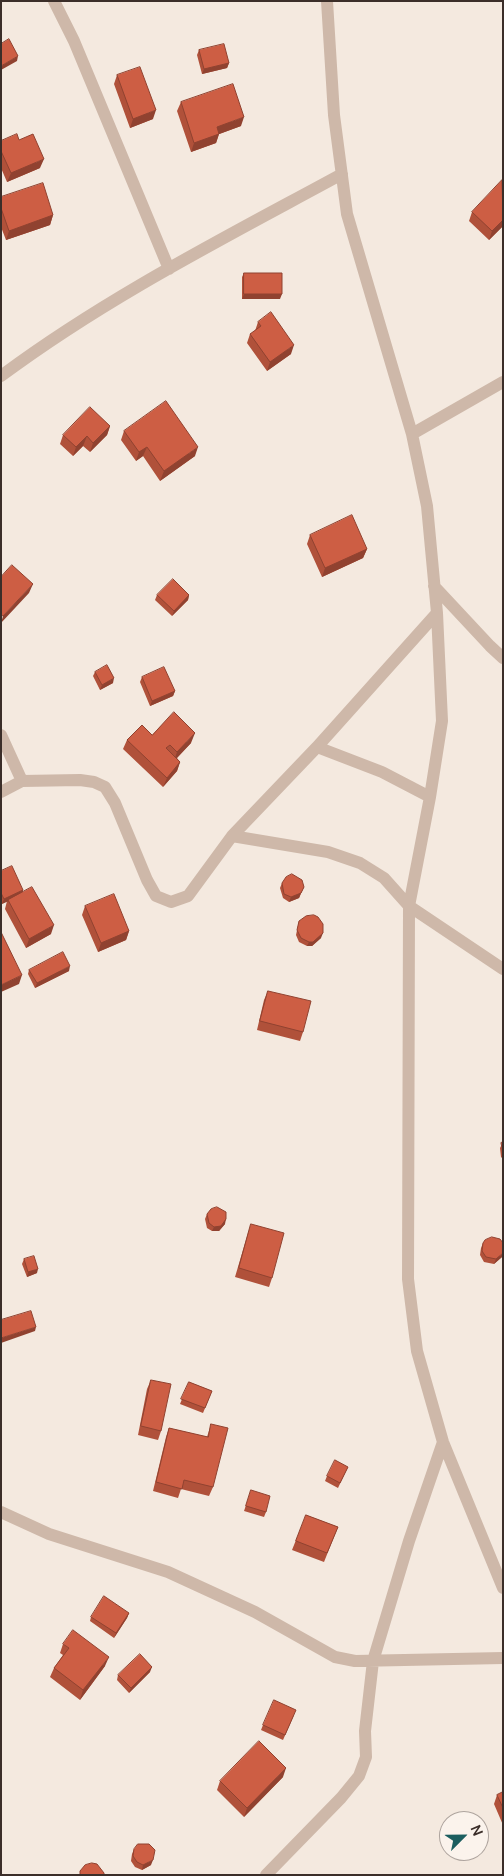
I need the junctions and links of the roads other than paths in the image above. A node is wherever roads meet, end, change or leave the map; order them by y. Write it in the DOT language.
graph roads {
  1 [pos="54,1"];
  2 [pos="327,1"];
  3 [pos="342,174"];
  4 [pos="169,269"];
  5 [pos="1,376"];
  6 [pos="503,382"];
  7 [pos="412,434"];
  8 [pos="434,586"];
  9 [pos="437,613"];
  10 [pos="503,658"];
  11 [pos="1,735"];
  12 [pos="317,747"];
  13 [pos="22,781"];
  14 [pos="1,792"];
  15 [pos="430,797"];
  16 [pos="232,836"];
  17 [pos="409,906"];
  18 [pos="503,969"];
  19 [pos="443,1442"];
  20 [pos="1,1512"];
  21 [pos="503,1588"];
  22 [pos="503,1658"];
  23 [pos="373,1661"];
  24 [pos="266,1875"];
  1 -- 4 [label="street"];
  2 -- 3 [label="street"];
  3 -- 4 [label="street"];
  3 -- 7 [label="street"];
  4 -- 5 [label="street"];
  6 -- 7 [label="street"];
  7 -- 8 [label="street"];
  8 -- 9 [label="street"];
  8 -- 10 [label="street"];
  9 -- 12 [label="street"];
  9 -- 15 [label="street"];
  11 -- 13 [label="street"];
  12 -- 15 [label="street"];
  12 -- 16 [label="street"];
  13 -- 14 [label="street"];
  13 -- 16 [label="street"];
  15 -- 17 [label="street"];
  16 -- 17 [label="street"];
  17 -- 18 [label="street"];
  17 -- 19 [label="street"];
  19 -- 21 [label="street"];
  19 -- 23 [label="street"];
  20 -- 23 [label="street"];
  22 -- 23 [label="street"];
  23 -- 24 [label="street"];
}
